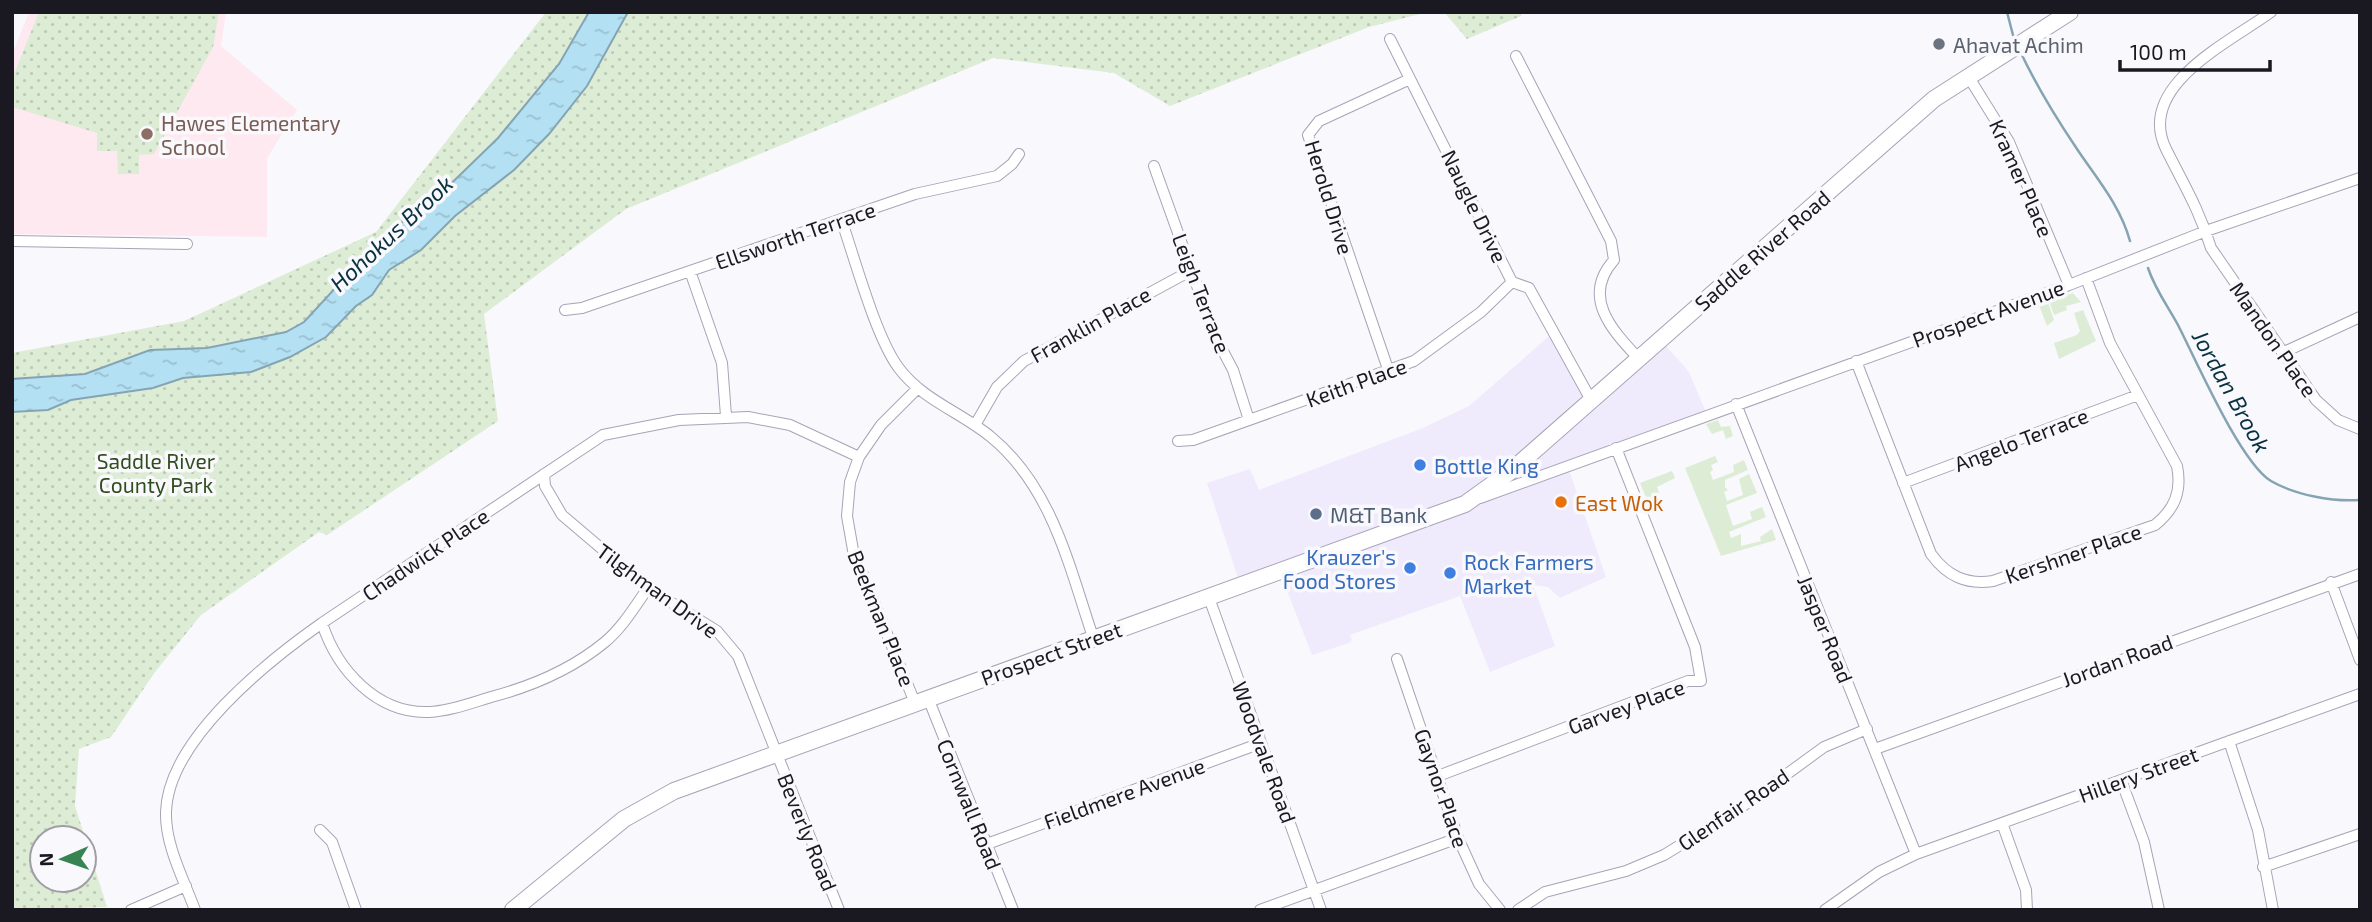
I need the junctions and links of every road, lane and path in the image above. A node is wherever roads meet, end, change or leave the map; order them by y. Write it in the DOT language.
graph roads {
  1 [pos="2070,12"];
  2 [pos="2271,12"];
  3 [pos="1390,39"];
  4 [pos="1516,56"];
  5 [pos="1968,76"];
  6 [pos="1410,79"];
  7 [pos="1019,154"];
  8 [pos="1154,166"];
  9 [pos="2360,178"];
  10 [pos="841,219"];
  11 [pos="2206,231"];
  12 [pos="12,241"];
  13 [pos="187,244"];
  14 [pos="1192,270"];
  15 [pos="690,271"];
  16 [pos="2085,278"];
  17 [pos="1512,282"];
  18 [pos="2069,285"];
  19 [pos="565,310"];
  20 [pos="2360,317"];
  21 [pos="2282,352"];
  22 [pos="1638,358"];
  23 [pos="1856,361"];
  24 [pos="1389,372"];
  25 [pos="917,389"];
  26 [pos="2138,395"];
  27 [pos="1591,400"];
  28 [pos="1736,404"];
  29 [pos="726,416"];
  30 [pos="1249,420"];
  31 [pos="975,425"];
  32 [pos="2360,429"];
  33 [pos="1178,441"];
  34 [pos="1616,448"];
  35 [pos="859,457"];
  36 [pos="544,474"];
  37 [pos="1903,483"];
  38 [pos="1465,504"];
  39 [pos="2360,574"];
  40 [pos="2331,582"];
  41 [pos="648,588"];
  42 [pos="1208,595"];
  43 [pos="322,623"];
  44 [pos="1093,638"];
  45 [pos="1397,659"];
  46 [pos="2360,660"];
  47 [pos="2360,694"];
  48 [pos="922,701"];
  49 [pos="1867,729"];
  50 [pos="2229,741"];
  51 [pos="1261,743"];
  52 [pos="1875,749"];
  53 [pos="777,754"];
  54 [pos="1438,776"];
  55 [pos="2121,780"];
  56 [pos="2002,823"];
  57 [pos="320,830"];
  58 [pos="2360,834"];
  59 [pos="1458,838"];
  60 [pos="986,844"];
  61 [pos="1916,854"];
  62 [pos="2263,867"];
  63 [pos="186,886"];
  64 [pos="1314,890"];
  65 [pos="131,910"];
  66 [pos="195,910"];
  67 [pos="356,910"];
  68 [pos="513,910"];
  69 [pos="839,910"];
  70 [pos="1013,910"];
  71 [pos="1260,910"];
  72 [pos="1321,910"];
  73 [pos="1500,910"];
  74 [pos="1518,910"];
  75 [pos="1825,910"];
  76 [pos="2027,910"];
  77 [pos="2159,910"];
  78 [pos="2273,910"];
  1 -- 5 [label="main road, Saddle River Road"];
  2 -- 11 [label="street, Mandon Place"];
  3 -- 6 [label="street, Naugle Drive"];
  4 -- 22 [label="street"];
  5 -- 18 [label="street, Kramer Place"];
  5 -- 22 [label="main road, Saddle River Road"];
  6 -- 17 [label="street, Naugle Drive"];
  6 -- 24 [label="street, Herold Drive"];
  7 -- 10 [label="street, Ellsworth Terrace"];
  8 -- 14 [label="street, Leigh Terrace"];
  9 -- 11 [label="street, Prospect Avenue"];
  10 -- 15 [label="street, Ellsworth Terrace"];
  10 -- 25 [label="street"];
  11 -- 16 [label="street, Prospect Avenue"];
  11 -- 21 [label="street, Mandon Place"];
  12 -- 13 [label="street"];
  14 -- 30 [label="street, Leigh Terrace"];
  14 -- 31 [label="street, Franklin Place"];
  15 -- 19 [label="street, Ellsworth Terrace"];
  15 -- 29 [label="street"];
  16 -- 18 [label="street, Prospect Avenue"];
  16 -- 26 [label="street, Kershner Place"];
  17 -- 24 [label="street, Keith Place"];
  17 -- 27 [label="street, Naugle Drive"];
  18 -- 23 [label="street, Prospect Avenue"];
  20 -- 21 [label="street"];
  21 -- 32 [label="street, Mandon Place"];
  22 -- 27 [label="main road, Saddle River Road"];
  23 -- 28 [label="street, Prospect Avenue"];
  23 -- 37 [label="street, Kershner Place"];
  24 -- 30 [label="street, Keith Place"];
  25 -- 31 [label="street"];
  25 -- 35 [label="street, Beekman Place"];
  26 -- 37 [label="street, Angelo Terrace"];
  26 -- 37 [label="street, Kershner Place"];
  27 -- 38 [label="main road, Saddle River Road"];
  28 -- 34 [label="street, Prospect Avenue"];
  28 -- 49 [label="street, Jasper Road"];
  29 -- 35 [label="street, Chadwick Place"];
  29 -- 36 [label="street, Chadwick Place"];
  30 -- 33 [label="street, Keith Place"];
  31 -- 44 [label="street"];
  34 -- 38 [label="street, Prospect Street"];
  34 -- 54 [label="street, Garvey Place"];
  35 -- 48 [label="street, Beekman Place"];
  36 -- 41 [label="street, Tilghman Drive"];
  36 -- 43 [label="street, Chadwick Place"];
  38 -- 42 [label="main road, Prospect Street"];
  39 -- 40 [label="street, Jordan Road"];
  40 -- 46 [label="street"];
  40 -- 52 [label="street, Jordan Road"];
  41 -- 43 [label="street"];
  41 -- 53 [label="street, Tilghman Drive"];
  42 -- 44 [label="main road, Prospect Street"];
  42 -- 51 [label="street, Woodvale Road"];
  43 -- 63 [label="street, Chadwick Place"];
  44 -- 48 [label="main road, Prospect Street"];
  45 -- 54 [label="street, Gaynor Place"];
  47 -- 50 [label="street, Hillery Street"];
  48 -- 53 [label="main road, Prospect Street"];
  48 -- 60 [label="street, Cornwall Road"];
  49 -- 52 [label="street, Jasper Road"];
  49 -- 74 [label="street, Glenfair Road"];
  50 -- 55 [label="street, Hillery Street"];
  50 -- 62 [label="street"];
  51 -- 60 [label="street, Fieldmere Avenue"];
  51 -- 64 [label="street, Woodvale Road"];
  52 -- 61 [label="street, Jasper Road"];
  53 -- 68 [label="main road, Prospect Street"];
  53 -- 69 [label="street, Beverly Road"];
  54 -- 59 [label="street, Gaynor Place"];
  55 -- 56 [label="street, Hillery Street"];
  55 -- 77 [label="street"];
  56 -- 61 [label="street, Hillery Street"];
  56 -- 76 [label="street"];
  57 -- 67 [label="street"];
  58 -- 62 [label="street"];
  59 -- 64 [label="street"];
  59 -- 73 [label="street, Gaynor Place"];
  60 -- 70 [label="street, Cornwall Road"];
  61 -- 75 [label="street, Hillery Street"];
  62 -- 78 [label="street"];
  63 -- 65 [label="street"];
  63 -- 66 [label="street, Chadwick Place"];
  64 -- 71 [label="street"];
  64 -- 72 [label="street, Woodvale Road"];
}
